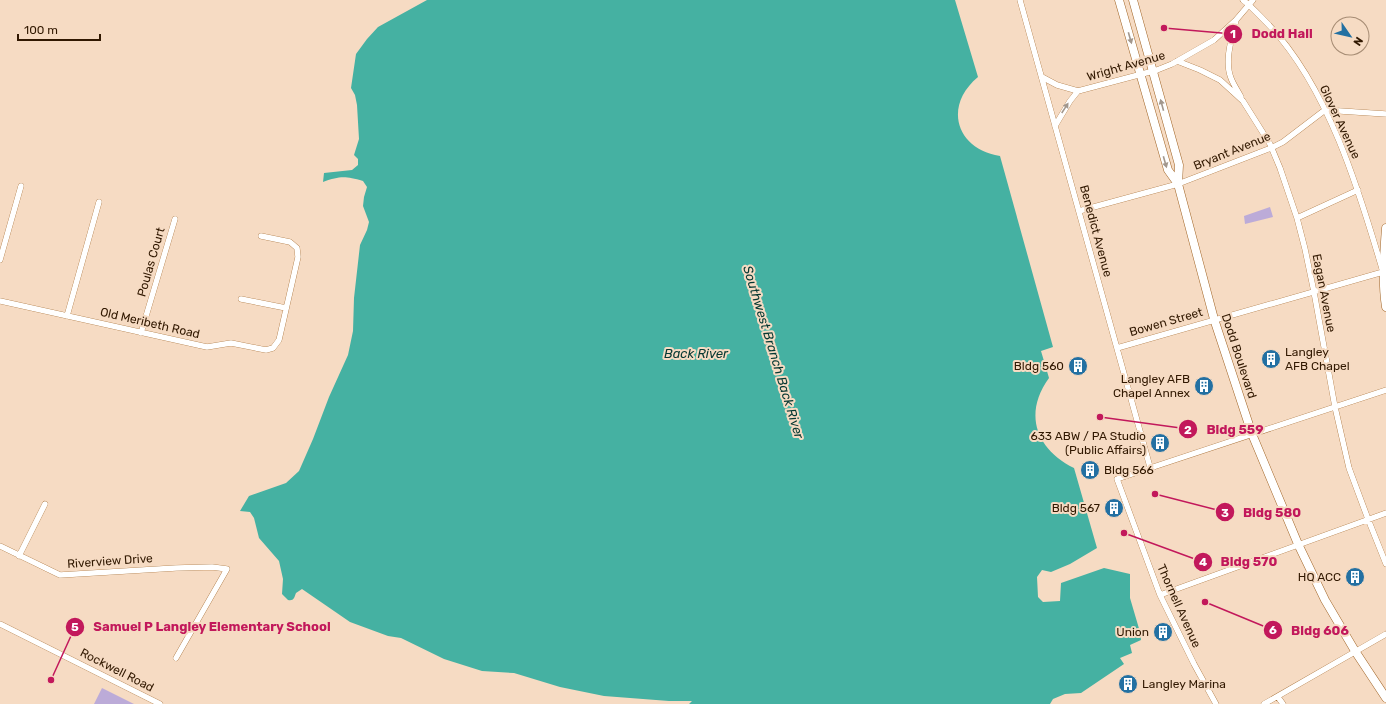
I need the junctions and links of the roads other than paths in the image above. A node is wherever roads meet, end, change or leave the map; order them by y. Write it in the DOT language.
graph roads {
  1 [pos="1020,0"];
  2 [pos="1119,0"];
  3 [pos="1133,0"];
  4 [pos="1243,0"];
  5 [pos="1251,2"];
  6 [pos="1236,20"];
  7 [pos="1177,61"];
  8 [pos="1152,70"];
  9 [pos="1140,74"];
  10 [pos="1042,77"];
  11 [pos="1078,91"];
  12 [pos="1243,101"];
  13 [pos="1325,110"];
  14 [pos="1386,114"];
  15 [pos="1055,126"];
  16 [pos="1271,148"];
  17 [pos="1178,184"];
  18 [pos="21,186"];
  19 [pos="1358,190"];
  20 [pos="99,202"];
  21 [pos="1079,211"];
  22 [pos="1297,218"];
  23 [pos="175,219"];
  24 [pos="1386,228"];
  25 [pos="261,236"];
  26 [pos="0,260"];
  27 [pos="1383,272"];
  28 [pos="1314,292"];
  29 [pos="241,299"];
  30 [pos="0,301"];
  31 [pos="1386,307"];
  32 [pos="286,308"];
  33 [pos="67,316"];
  34 [pos="1214,319"];
  35 [pos="141,333"];
  36 [pos="1117,348"];
  37 [pos="1386,390"];
  38 [pos="1335,406"];
  39 [pos="1252,434"];
  40 [pos="1150,467"];
  41 [pos="45,504"];
  42 [pos="1386,513"];
  43 [pos="1368,519"];
  44 [pos="1298,544"];
  45 [pos="0,546"];
  46 [pos="19,556"];
  47 [pos="1386,564"];
  48 [pos="1160,595"];
  49 [pos="0,624"];
  50 [pos="1386,634"];
  51 [pos="1355,651"];
  52 [pos="176,658"];
  53 [pos="1278,697"];
  54 [pos="1386,698"];
  55 [pos="160,704"];
  56 [pos="1216,704"];
  57 [pos="1264,704"];
  58 [pos="1283,704"];
  1 -- 10 [label="street, Benedict Avenue"];
  2 -- 9 [label="street, Dodd Boulevard, one-way"];
  3 -- 8 [label="street, Dodd Boulevard"];
  4 -- 5 [label="street, Glover Avenue"];
  5 -- 6 [label="street, Wright Avenue"];
  5 -- 13 [label="street, Glover Avenue"];
  6 -- 7 [label="street, Wright Avenue"];
  6 -- 12 [label="street, Eagan Avenue"];
  7 -- 8 [label="street, Wright Avenue"];
  7 -- 12 [label="street, Eagan Avenue"];
  8 -- 9 [label="street, Wright Avenue"];
  17 -- 8 [label="street, Dodd Boulevard, one-way"];
  9 -- 11 [label="street, Wright Avenue"];
  9 -- 17 [label="street, Dodd Boulevard, one-way"];
  10 -- 11 [label="street, Wright Avenue"];
  10 -- 15 [label="street, Benedict Avenue"];
  15 -- 11 [label="street, Wright Avenue, one-way"];
  12 -- 16 [label="street, Eagan Avenue"];
  13 -- 14 [label="street"];
  13 -- 16 [label="street, Bryant Avenue"];
  13 -- 19 [label="street, Glover Avenue"];
  15 -- 21 [label="street, Benedict Avenue"];
  16 -- 17 [label="street, Bryant Avenue"];
  16 -- 22 [label="street, Eagan Avenue"];
  17 -- 21 [label="street, Bryant Avenue"];
  17 -- 34 [label="street, Dodd Boulevard"];
  18 -- 26 [label="street"];
  19 -- 22 [label="street"];
  19 -- 27 [label="street, Glover Avenue"];
  20 -- 33 [label="street"];
  21 -- 36 [label="street, Benedict Avenue"];
  22 -- 28 [label="street, Eagan Avenue"];
  23 -- 35 [label="street, Poulas Court"];
  24 -- 27 [label="street"];
  25 -- 32 [label="street, Old Meribeth Road"];
  27 -- 28 [label="street, Bowen Street"];
  27 -- 31 [label="street"];
  28 -- 34 [label="street, Bowen Street"];
  28 -- 38 [label="street, Eagan Avenue"];
  29 -- 32 [label="street"];
  30 -- 33 [label="street, Old Meribeth Road"];
  32 -- 35 [label="street, Old Meribeth Road"];
  33 -- 35 [label="street, Old Meribeth Road"];
  34 -- 36 [label="street, Bowen Street"];
  34 -- 39 [label="street, Dodd Boulevard"];
  36 -- 40 [label="street, Benedict Avenue"];
  37 -- 38 [label="street"];
  38 -- 39 [label="street"];
  38 -- 43 [label="street, Eagan Avenue"];
  39 -- 40 [label="street"];
  39 -- 44 [label="street, Dodd Boulevard"];
  40 -- 48 [label="street, Thornell Avenue"];
  41 -- 46 [label="street"];
  42 -- 43 [label="street"];
  43 -- 44 [label="street"];
  43 -- 47 [label="street, Eagan Avenue"];
  44 -- 48 [label="street"];
  44 -- 51 [label="street, Dodd Boulevard"];
  45 -- 46 [label="street, Riverview Drive"];
  46 -- 52 [label="street, Riverview Drive"];
  48 -- 56 [label="street, Thornell Avenue"];
  49 -- 55 [label="street, Rockwell Road"];
  50 -- 51 [label="street"];
  51 -- 53 [label="street"];
  51 -- 54 [label="street, Dodd Boulevard"];
  53 -- 57 [label="street"];
  53 -- 58 [label="street"];
}
